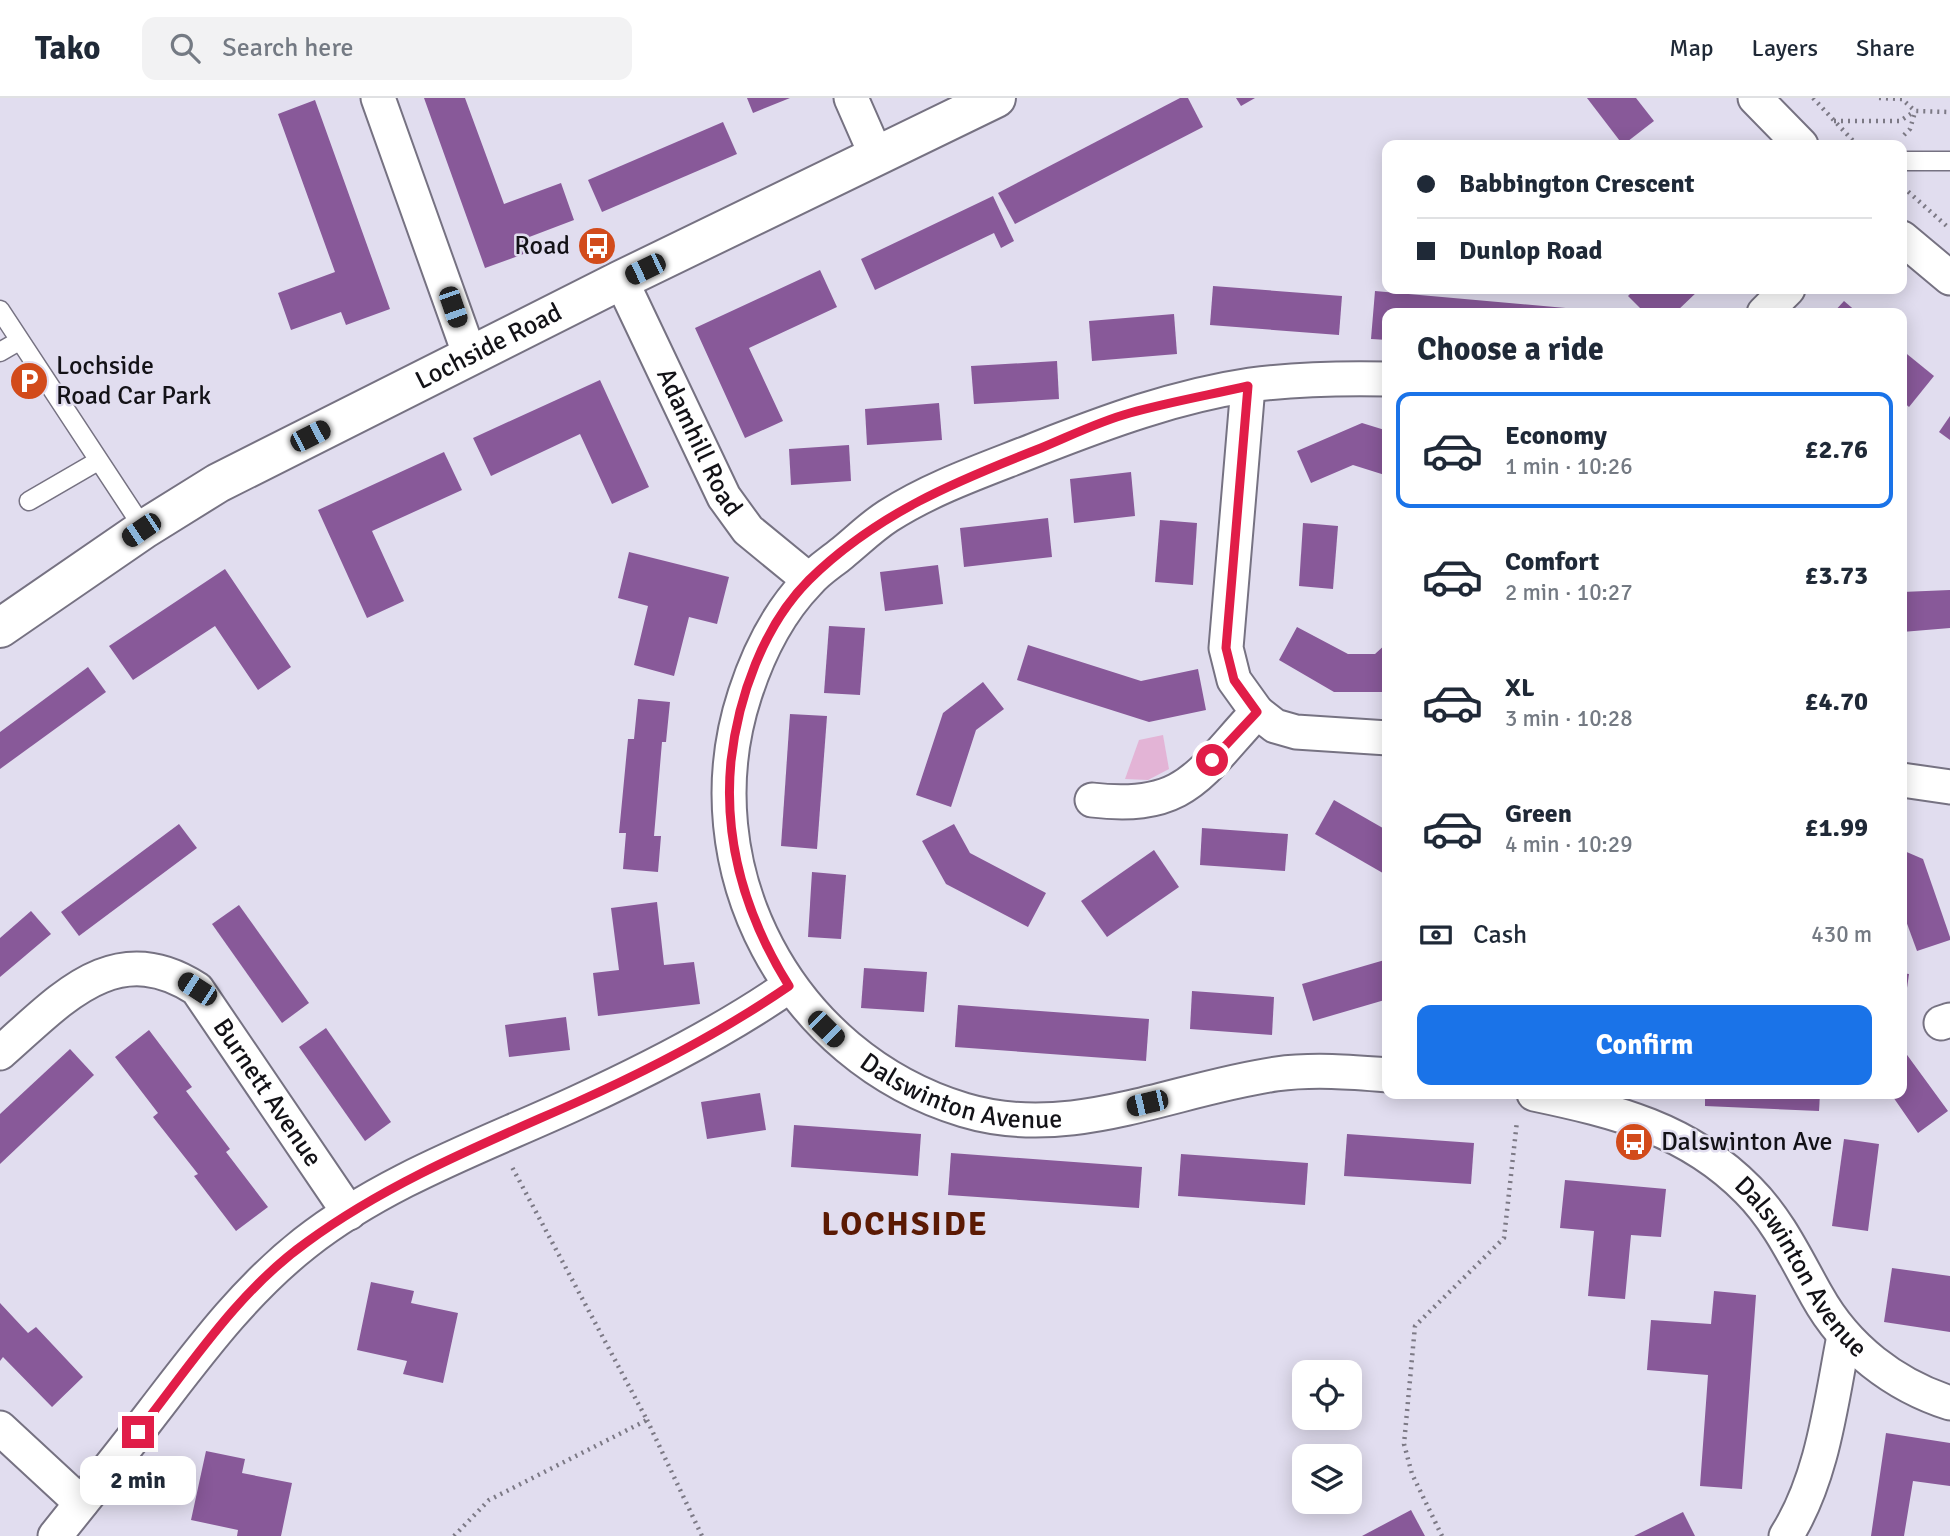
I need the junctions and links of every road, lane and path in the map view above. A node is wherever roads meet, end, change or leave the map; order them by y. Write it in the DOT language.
graph roads {
  1 [pos="378,98"];
  2 [pos="851,98"];
  3 [pos="996,98"];
  4 [pos="1755,98"];
  5 [pos="1813,98"];
  6 [pos="1879,98"];
  7 [pos="1915,111"];
  8 [pos="1950,112"];
  9 [pos="1834,121"];
  10 [pos="1901,137"];
  11 [pos="1796,140"];
  12 [pos="1852,140"];
  13 [pos="876,155"];
  14 [pos="1907,161"];
  15 [pos="1950,161"];
  16 [pos="1907,191"];
  17 [pos="1950,229"];
  18 [pos="1907,242"];
  19 [pos="1950,278"];
  20 [pos="621,280"];
  21 [pos="1783,294"];
  22 [pos="1769,308"];
  23 [pos="0,310"];
  24 [pos="19,341"];
  25 [pos="0,352"];
  26 [pos="470,355"];
  27 [pos="1382,379"];
  28 [pos="1248,386"];
  29 [pos="98,461"];
  30 [pos="29,501"];
  31 [pos="144,529"];
  32 [pos="809,580"];
  33 [pos="0,628"];
  34 [pos="1257,712"];
  35 [pos="1382,738"];
  36 [pos="1907,781"];
  37 [pos="1950,788"];
  38 [pos="1092,800"];
  39 [pos="789,986"];
  40 [pos="0,1053"];
  41 [pos="1382,1075"];
  42 [pos="1526,1107"];
  43 [pos="496,1137"];
  44 [pos="349,1213"];
  45 [pos="1844,1336"];
  46 [pos="1950,1404"];
  47 [pos="647,1420"];
  48 [pos="0,1429"];
  49 [pos="81,1503"];
  50 [pos="55,1536"];
  51 [pos="454,1536"];
  52 [pos="702,1536"];
  53 [pos="1442,1536"];
  54 [pos="1786,1536"];
  1 -- 26 [label="street"];
  2 -- 13 [label="street"];
  3 -- 13 [label="street, Lochside Road"];
  4 -- 11 [label="street"];
  5 -- 9 [label="path"];
  6 -- 7 [label="path"];
  7 -- 8 [label="path"];
  7 -- 9 [label="path"];
  7 -- 10 [label="path"];
  9 -- 12 [label="path"];
  13 -- 20 [label="street, Lochside Road"];
  14 -- 15 [label="lane"];
  16 -- 17 [label="path"];
  18 -- 19 [label="street"];
  20 -- 26 [label="street, Lochside Road"];
  20 -- 32 [label="street, Adamhill Road"];
  21 -- 22 [label="street"];
  23 -- 24 [label="lane"];
  24 -- 25 [label="lane"];
  24 -- 29 [label="lane"];
  26 -- 31 [label="street, Lochside Road"];
  27 -- 28 [label="street, Dalswinton Avenue"];
  28 -- 32 [label="street, Dalswinton Avenue"];
  28 -- 34 [label="street"];
  29 -- 30 [label="lane"];
  29 -- 31 [label="lane"];
  31 -- 33 [label="street, Lochside Road"];
  32 -- 39 [label="street, Dalswinton Avenue"];
  34 -- 35 [label="street"];
  34 -- 38 [label="street"];
  36 -- 37 [label="street"];
  39 -- 41 [label="street, Dalswinton Avenue"];
  39 -- 43 [label="street"];
  40 -- 44 [label="street, Burnett Avenue"];
  42 -- 45 [label="street, Dalswinton Avenue"];
  42 -- 53 [label="path"];
  43 -- 44 [label="street"];
  43 -- 47 [label="path"];
  44 -- 49 [label="street"];
  45 -- 46 [label="street, Dalswinton Avenue"];
  45 -- 54 [label="street"];
  47 -- 51 [label="path"];
  47 -- 52 [label="path"];
  48 -- 49 [label="street"];
  49 -- 50 [label="street"];
}
